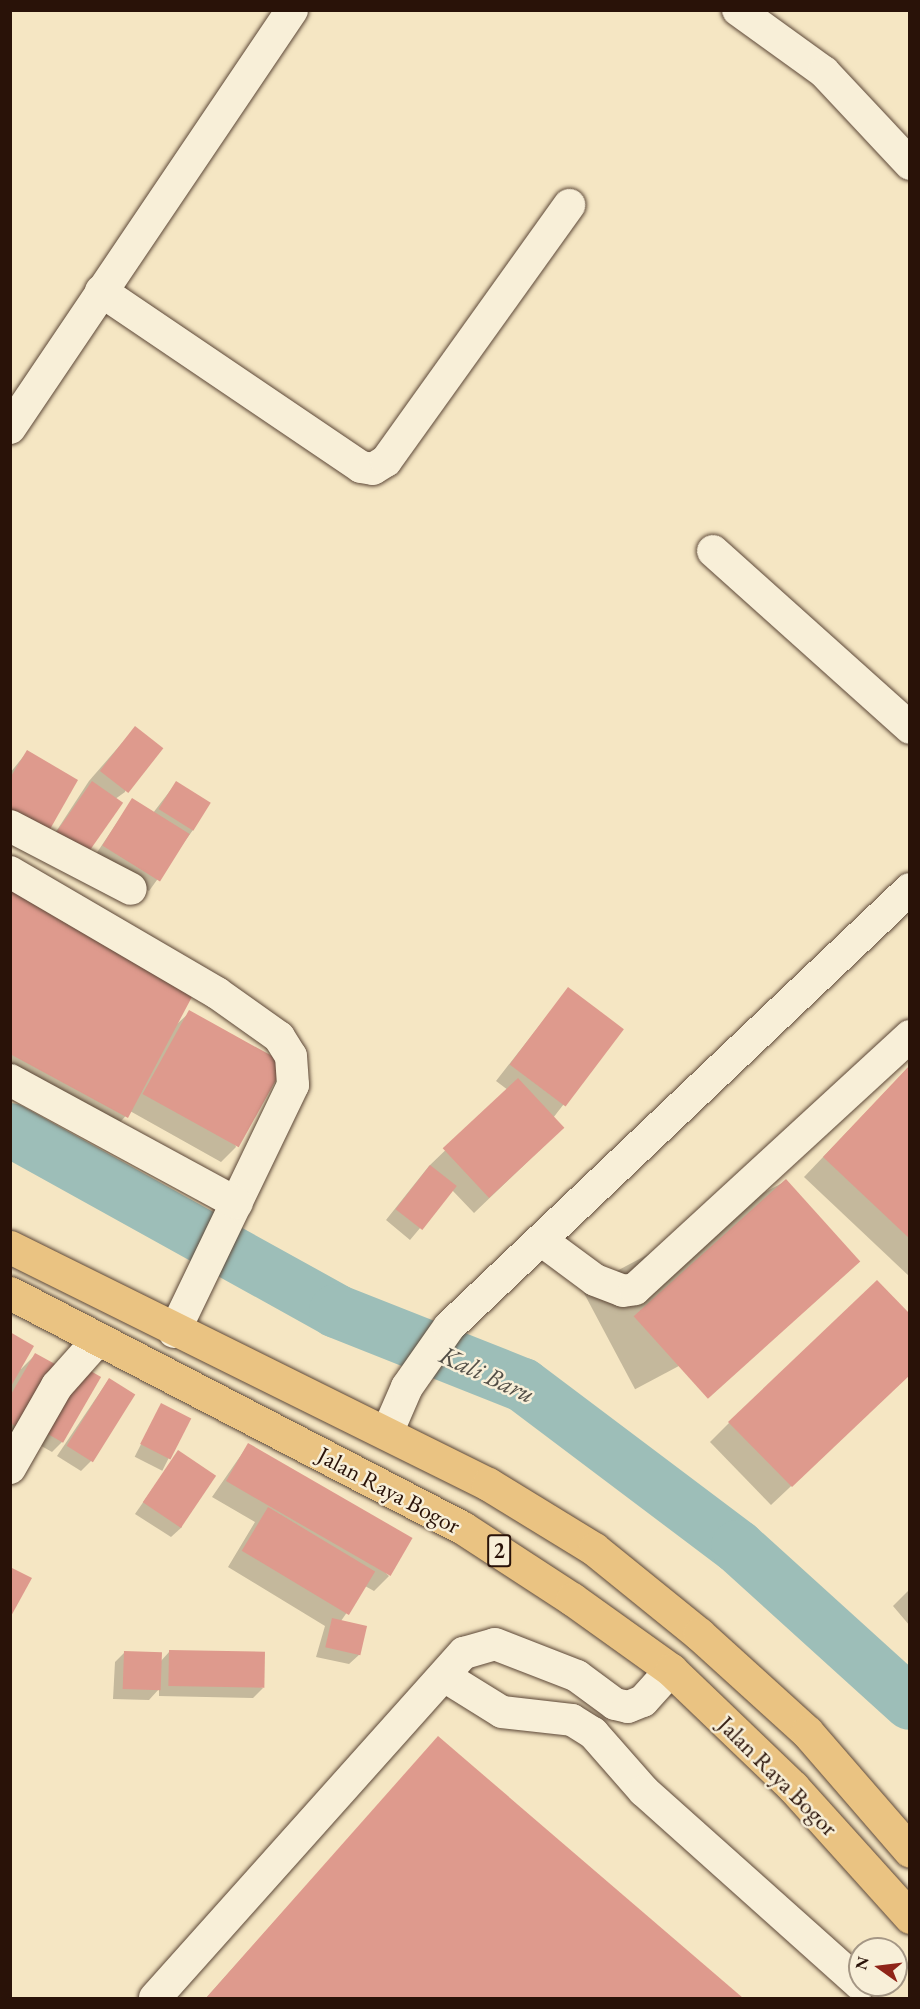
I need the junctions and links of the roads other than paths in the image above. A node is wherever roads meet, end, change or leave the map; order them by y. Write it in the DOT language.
graph roads {
  1 [pos="292,10"];
  2 [pos="738,10"];
  3 [pos="909,164"];
  4 [pos="569,205"];
  5 [pos="101,291"];
  6 [pos="10,428"];
  7 [pos="713,551"];
  8 [pos="909,728"];
  9 [pos="10,826"];
  10 [pos="10,872"];
  11 [pos="131,889"];
  12 [pos="909,889"];
  13 [pos="909,1036"];
  14 [pos="10,1080"];
  15 [pos="232,1216"];
  16 [pos="541,1240"];
  17 [pos="10,1247"];
  18 [pos="10,1293"];
  19 [pos="174,1332"];
  20 [pos="98,1340"];
  21 [pos="387,1433"];
  22 [pos="10,1468"];
  23 [pos="671,1670"];
  24 [pos="444,1676"];
  25 [pos="909,1851"];
  26 [pos="909,1917"];
  27 [pos="848,1973"];
  28 [pos="155,1998"];
  1 -- 5 [label="street"];
  2 -- 3 [label="street"];
  4 -- 5 [label="street"];
  5 -- 6 [label="street"];
  7 -- 8 [label="street"];
  9 -- 11 [label="street"];
  10 -- 15 [label="street"];
  12 -- 16 [label="street"];
  13 -- 16 [label="street"];
  14 -- 15 [label="street"];
  15 -- 19 [label="street"];
  16 -- 21 [label="street"];
  17 -- 19 [label="highway, Jalan Raya Bogor / 2"];
  18 -- 20 [label="highway, Jalan Raya Bogor / 2"];
  19 -- 21 [label="highway, Jalan Raya Bogor / 2"];
  20 -- 22 [label="street"];
  20 -- 23 [label="highway, Jalan Raya Bogor / 2"];
  21 -- 25 [label="highway, Jalan Raya Bogor / 2"];
  23 -- 24 [label="street"];
  23 -- 26 [label="highway, Jalan Raya Bogor / 2"];
  24 -- 27 [label="street"];
  24 -- 28 [label="street"];
}
